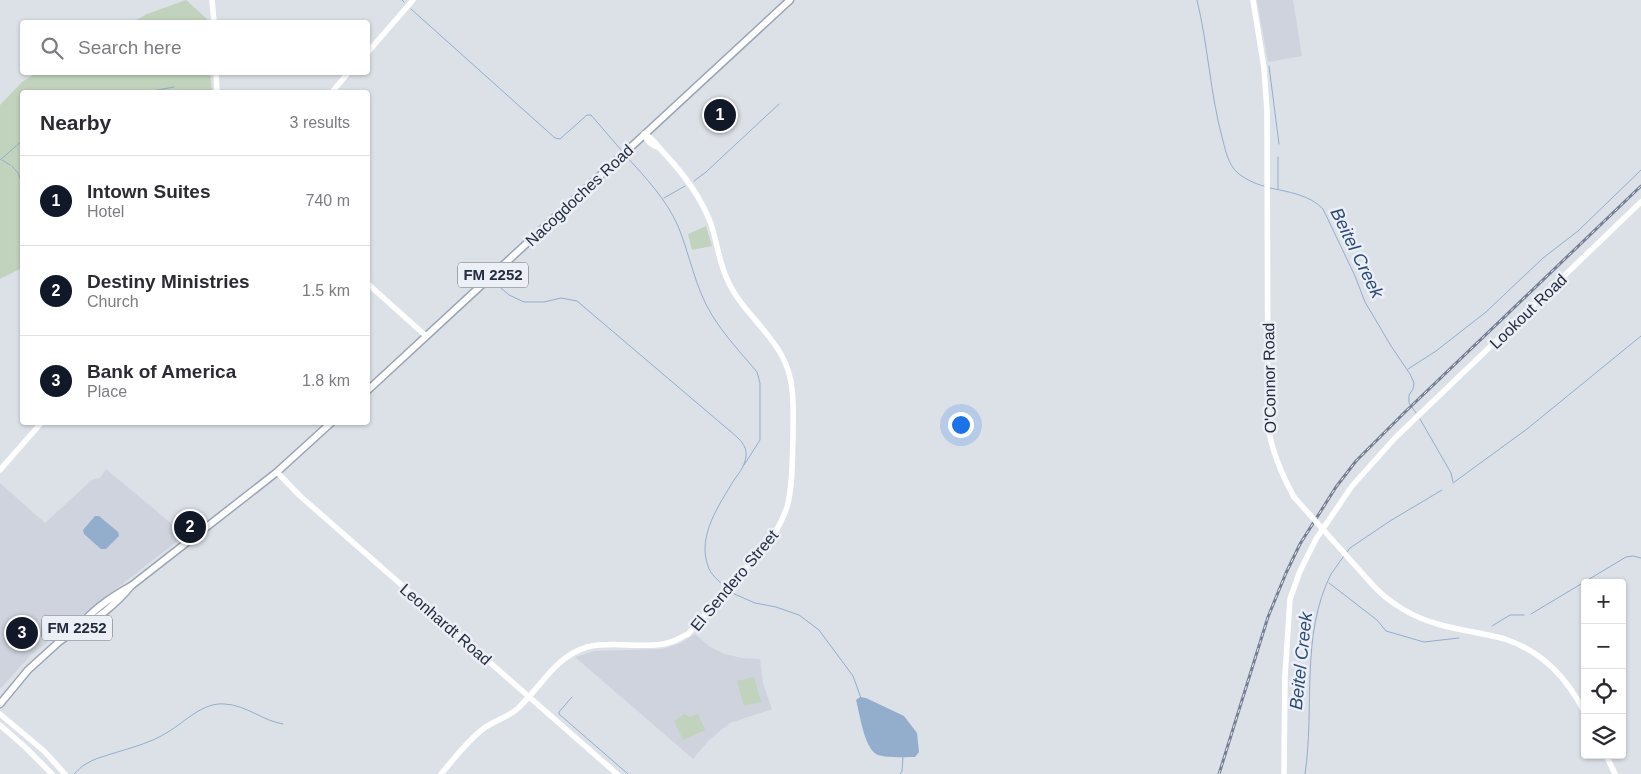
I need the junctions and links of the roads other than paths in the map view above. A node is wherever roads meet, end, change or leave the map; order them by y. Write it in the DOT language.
graph roads {
  1 [pos="212,0"];
  2 [pos="413,0"];
  3 [pos="790,0"];
  4 [pos="1253,0"];
  5 [pos="214,20"];
  6 [pos="370,50"];
  7 [pos="216,75"];
  8 [pos="346,75"];
  9 [pos="217,90"];
  10 [pos="334,90"];
  11 [pos="644,134"];
  12 [pos="1641,202"];
  13 [pos="370,286"];
  14 [pos="426,336"];
  15 [pos="370,388"];
  16 [pos="39,425"];
  17 [pos="329,425"];
  18 [pos="0,470"];
  19 [pos="277,472"];
  20 [pos="530,696"];
  21 [pos="0,704"];
  22 [pos="1581,706"];
  23 [pos="0,714"];
  24 [pos="0,726"];
  25 [pos="1608,759"];
  26 [pos="52,774"];
  27 [pos="65,774"];
  28 [pos="441,774"];
  29 [pos="617,774"];
  30 [pos="1284,774"];
  31 [pos="1615,774"];
  1 -- 5 [label="street"];
  2 -- 6 [label="street"];
  3 -- 11 [label="main road, Nacogdoches Road / FM 2252"];
  4 -- 22 [label="street, O'Connor Road, bridge"];
  7 -- 9 [label="street"];
  8 -- 10 [label="street"];
  11 -- 14 [label="main road, Nacogdoches Road / FM 2252"];
  11 -- 20 [label="street, El Sendero Street"];
  12 -- 30 [label="street, Lookout Road"];
  13 -- 14 [label="street"];
  14 -- 15 [label="main road, Nacogdoches Road / FM 2252"];
  16 -- 18 [label="street"];
  17 -- 19 [label="main road, FM 2252"];
  19 -- 20 [label="street, Leonhardt Road"];
  19 -- 21 [label="main road, FM 2252"];
  20 -- 28 [label="street, El Sendero Street"];
  20 -- 29 [label="street, Leonhardt Road"];
  23 -- 27 [label="street"];
  24 -- 26 [label="street"];
  25 -- 31 [label="street"];
}
